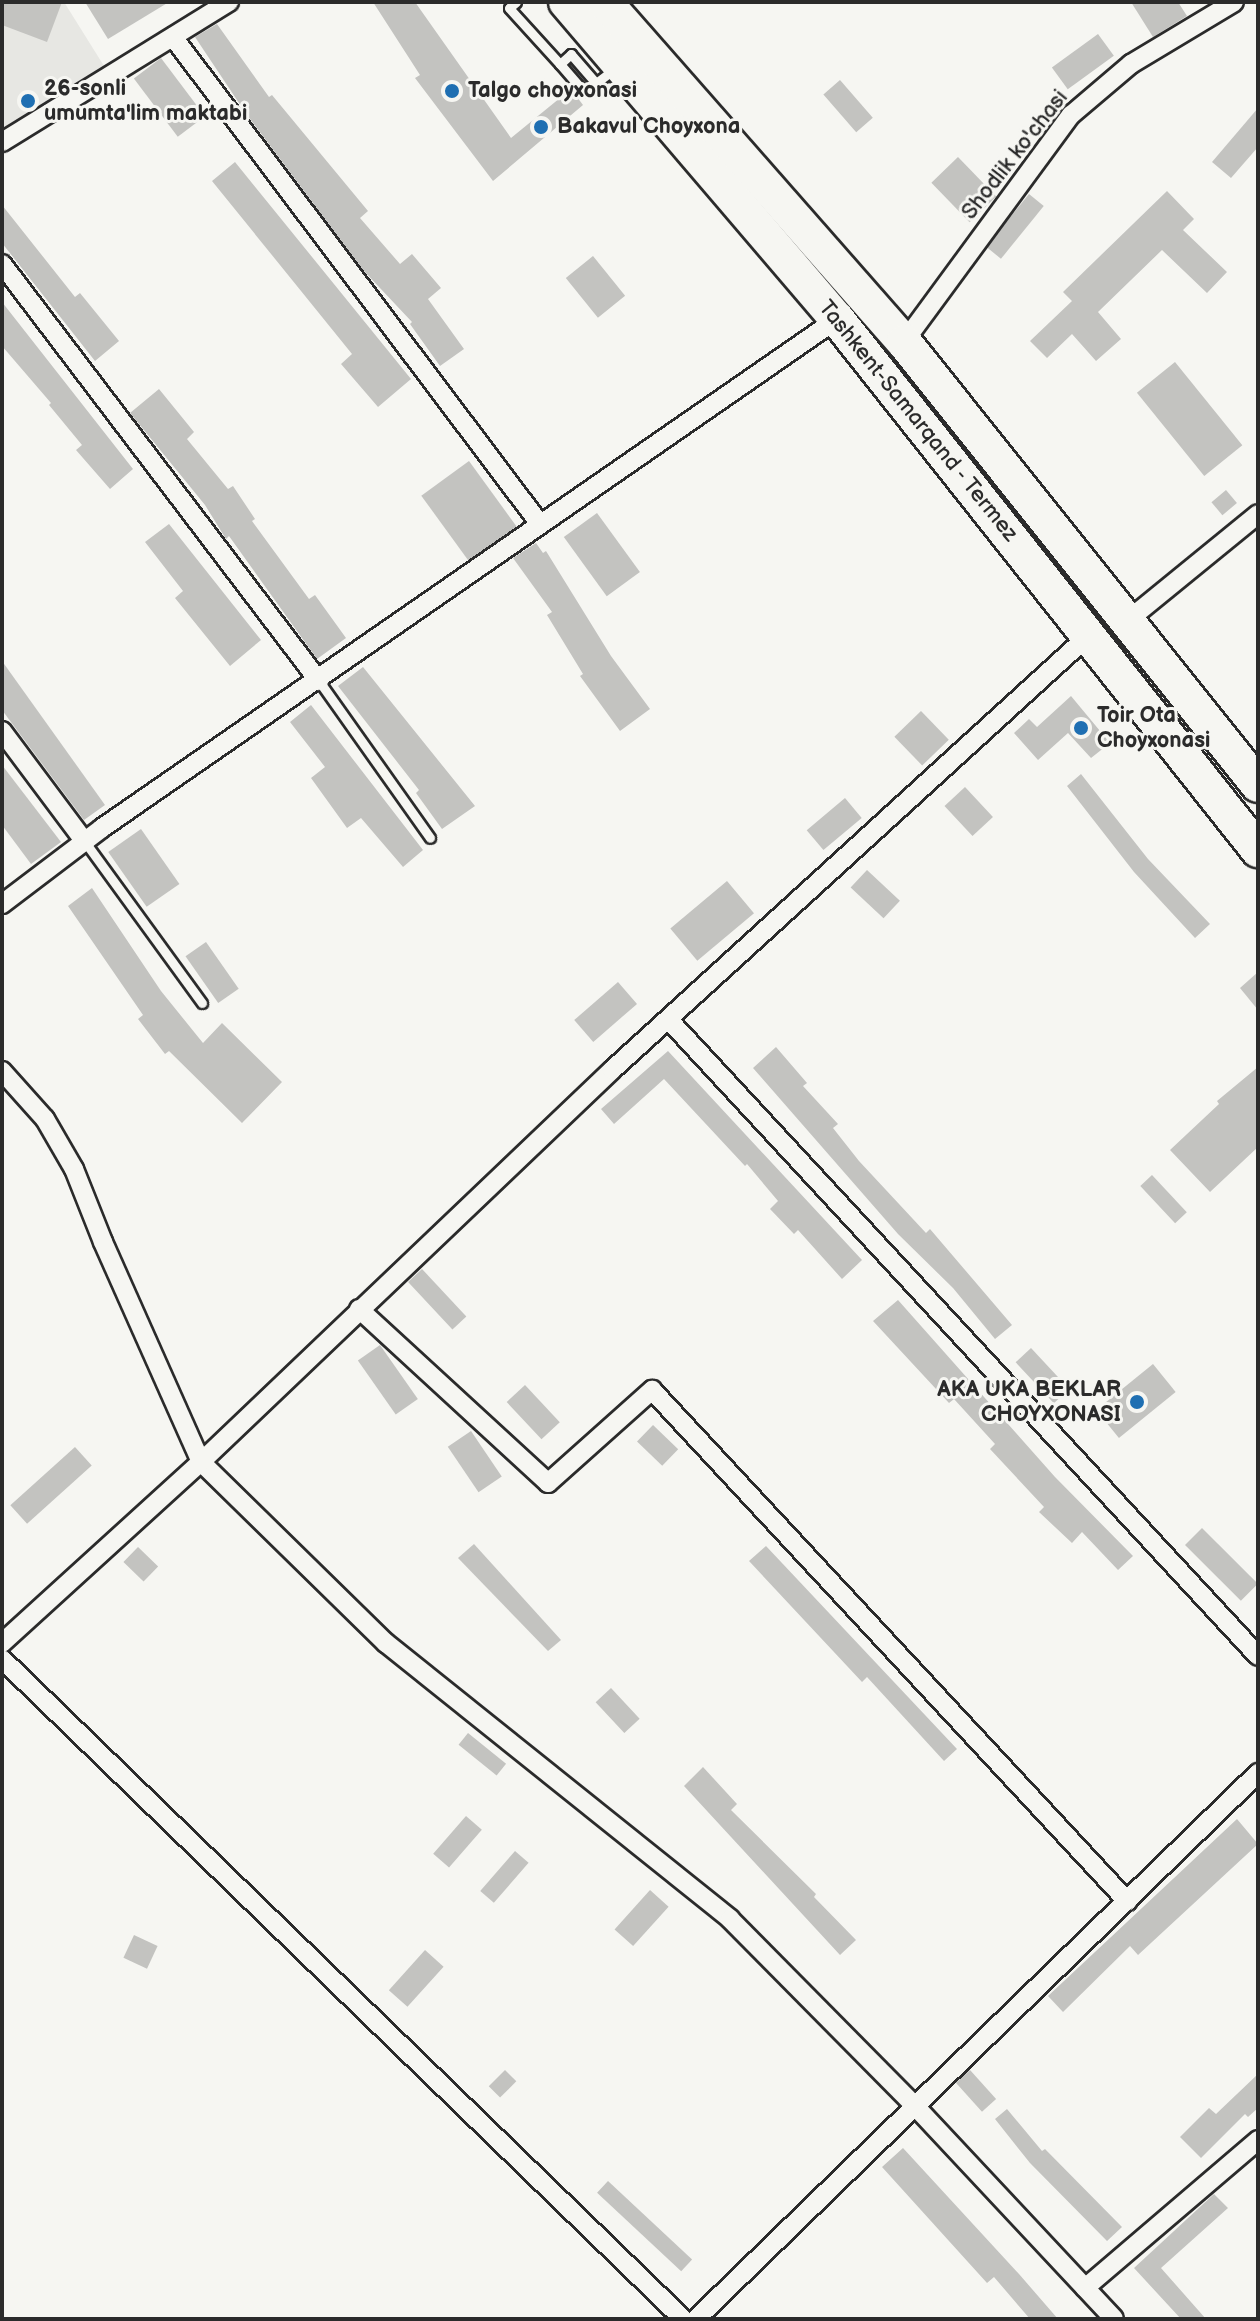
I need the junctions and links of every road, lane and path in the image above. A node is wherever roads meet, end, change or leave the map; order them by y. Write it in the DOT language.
graph roads {
  1 [pos="229,2"];
  2 [pos="516,2"];
  3 [pos="566,2"];
  4 [pos="605,2"];
  5 [pos="1234,2"];
  6 [pos="173,37"];
  7 [pos="560,64"];
  8 [pos="608,74"];
  9 [pos="2,142"];
  10 [pos="2,264"];
  11 [pos="837,319"];
  12 [pos="904,342"];
  13 [pos="966,418"];
  14 [pos="923,427"];
  15 [pos="1258,514"];
  16 [pos="540,524"];
  17 [pos="1127,621"];
  18 [pos="1088,636"];
  19 [pos="319,681"];
  20 [pos="2,731"];
  21 [pos="1258,785"];
  22 [pos="430,838"];
  23 [pos="85,842"];
  24 [pos="1258,850"];
  25 [pos="2,904"];
  26 [pos="202,1003"];
  27 [pos="668,1019"];
  28 [pos="2,1071"];
  29 [pos="359,1309"];
  30 [pos="201,1462"];
  31 [pos="2,1643"];
  32 [pos="1258,1656"];
  33 [pos="2,1659"];
  34 [pos="1258,1773"];
  35 [pos="1127,1901"];
  36 [pos="915,2106"];
  37 [pos="1258,2140"];
  38 [pos="1085,2288"];
  39 [pos="683,2319"];
  40 [pos="696,2319"];
  41 [pos="1114,2319"];
  1 -- 6 [label="street"];
  2 -- 7 [label="lane"];
  3 -- 8 [label="highway, Tashkent-Samarqand - Termez"];
  4 -- 12 [label="highway, Tashkent-Samarqand - Termez"];
  5 -- 12 [label="street, Shodlik ko'chasi"];
  6 -- 9 [label="street"];
  6 -- 16 [label="street"];
  7 -- 8 [label="lane"];
  7 -- 8 [label="lane"];
  8 -- 11 [label="highway, Tashkent-Samarqand - Termez"];
  10 -- 19 [label="street"];
  11 -- 14 [label="highway, Tashkent-Samarqand - Termez"];
  11 -- 16 [label="street"];
  12 -- 13 [label="highway, Tashkent-Samarqand - Termez"];
  13 -- 14 [label="highway"];
  13 -- 17 [label="highway, Tashkent-Samarqand - Termez"];
  14 -- 18 [label="highway, Tashkent-Samarqand - Termez"];
  15 -- 17 [label="street"];
  16 -- 19 [label="street"];
  17 -- 21 [label="highway, Tashkent-Samarqand - Termez"];
  18 -- 24 [label="highway, Tashkent-Samarqand - Termez"];
  18 -- 27 [label="street"];
  19 -- 22 [label="lane"];
  19 -- 23 [label="street"];
  20 -- 23 [label="street"];
  23 -- 25 [label="street"];
  23 -- 26 [label="lane"];
  27 -- 29 [label="street"];
  27 -- 32 [label="street"];
  28 -- 30 [label="street"];
  29 -- 30 [label="street"];
  29 -- 35 [label="street"];
  30 -- 31 [label="street"];
  30 -- 36 [label="street"];
  33 -- 39 [label="street"];
  34 -- 35 [label="street"];
  35 -- 36 [label="street"];
  36 -- 38 [label="street"];
  36 -- 40 [label="street"];
  37 -- 38 [label="street"];
  38 -- 41 [label="street"];
}
